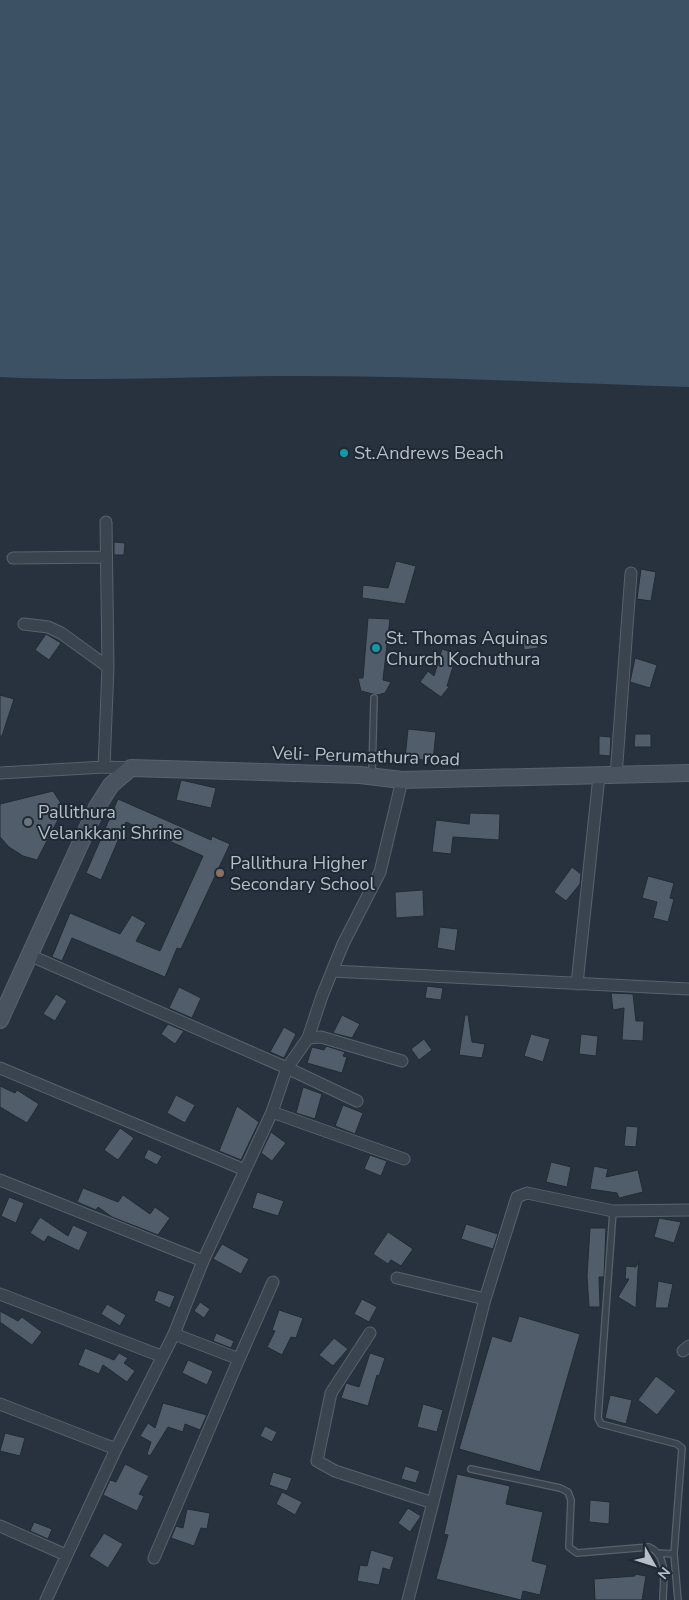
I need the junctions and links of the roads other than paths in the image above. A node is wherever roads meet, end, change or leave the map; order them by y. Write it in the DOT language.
graph roads {
  1 [pos="106,522"];
  2 [pos="106,557"];
  3 [pos="13,558"];
  4 [pos="631,573"];
  5 [pos="24,624"];
  6 [pos="108,667"];
  7 [pos="374,698"];
  8 [pos="104,767"];
  9 [pos="131,768"];
  10 [pos="0,773"];
  11 [pos="689,773"];
  12 [pos="599,776"];
  13 [pos="616,776"];
  14 [pos="372,777"];
  15 [pos="402,780"];
  16 [pos="29,955"];
  17 [pos="332,971"];
  18 [pos="577,984"];
  19 [pos="689,990"];
  20 [pos="0,1020"];
  21 [pos="308,1038"];
  22 [pos="402,1061"];
  23 [pos="0,1068"];
  24 [pos="287,1068"];
  25 [pos="357,1101"];
  26 [pos="272,1112"];
  27 [pos="404,1159"];
  28 [pos="245,1170"];
  29 [pos="0,1180"];
  30 [pos="613,1210"];
  31 [pos="689,1210"];
  32 [pos="203,1261"];
  33 [pos="397,1278"];
  34 [pos="274,1282"];
  35 [pos="0,1294"];
  36 [pos="485,1299"];
  37 [pos="370,1333"];
  38 [pos="174,1334"];
  39 [pos="161,1356"];
  40 [pos="239,1359"];
  41 [pos="0,1404"];
  42 [pos="116,1449"];
  43 [pos="471,1469"];
  44 [pos="433,1503"];
  45 [pos="0,1526"];
  46 [pos="658,1553"];
  47 [pos="674,1554"];
  48 [pos="66,1555"];
  49 [pos="154,1558"];
  50 [pos="46,1600"];
  51 [pos="408,1600"];
  52 [pos="664,1600"];
  53 [pos="678,1600"];
  1 -- 2 [label="street"];
  2 -- 3 [label="street"];
  2 -- 6 [label="street"];
  4 -- 13 [label="street"];
  5 -- 6 [label="street"];
  6 -- 8 [label="street"];
  7 -- 14 [label="lane"];
  8 -- 9 [label="street"];
  8 -- 10 [label="street"];
  9 -- 14 [label="main road, Veli- Perumathura road"];
  9 -- 16 [label="main road"];
  11 -- 13 [label="main road, Veli- Perumathura road"];
  12 -- 13 [label="main road, Veli- Perumathura road"];
  12 -- 15 [label="main road, Veli- Perumathura road"];
  12 -- 18 [label="street"];
  14 -- 15 [label="main road, Veli- Perumathura road"];
  15 -- 17 [label="street"];
  16 -- 20 [label="main road"];
  16 -- 24 [label="street"];
  17 -- 18 [label="street"];
  17 -- 21 [label="street"];
  18 -- 19 [label="street"];
  21 -- 22 [label="street"];
  21 -- 24 [label="street"];
  23 -- 28 [label="street"];
  24 -- 25 [label="street"];
  24 -- 26 [label="street"];
  26 -- 27 [label="street"];
  26 -- 28 [label="street"];
  28 -- 32 [label="street"];
  29 -- 32 [label="street"];
  30 -- 31 [label="street"];
  30 -- 36 [label="street"];
  30 -- 47 [label="lane"];
  32 -- 38 [label="street"];
  33 -- 36 [label="street"];
  34 -- 40 [label="street"];
  35 -- 39 [label="street"];
  36 -- 44 [label="street"];
  37 -- 44 [label="street"];
  38 -- 39 [label="street"];
  38 -- 40 [label="street"];
  39 -- 42 [label="street"];
  40 -- 49 [label="street"];
  41 -- 42 [label="street"];
  42 -- 48 [label="street"];
  43 -- 46 [label="lane"];
  44 -- 51 [label="street"];
  45 -- 48 [label="street"];
  46 -- 47 [label="lane"];
  46 -- 52 [label="lane"];
  47 -- 53 [label="lane"];
  48 -- 50 [label="street"];
}
